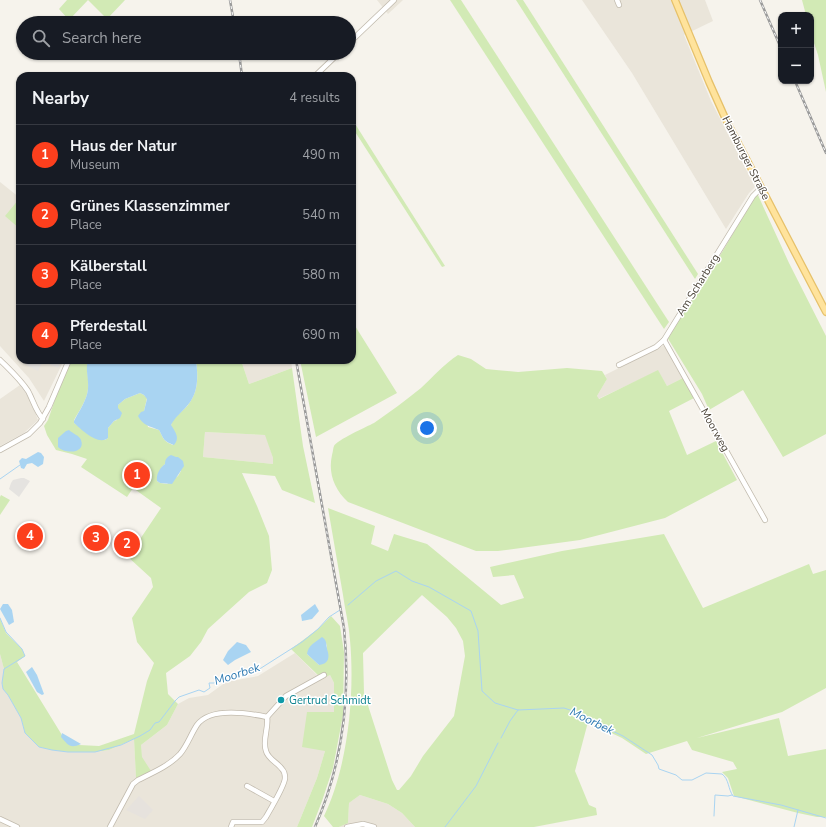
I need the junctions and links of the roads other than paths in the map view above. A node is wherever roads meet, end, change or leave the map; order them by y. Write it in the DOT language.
graph roads {
  1 [pos="394,0"];
  2 [pos="675,0"];
  3 [pos="356,36"];
  4 [pos="332,60"];
  5 [pos="319,72"];
  6 [pos="762,188"];
  7 [pos="826,312"];
  8 [pos="664,340"];
  9 [pos="0,360"];
  10 [pos="67,364"];
  11 [pos="619,365"];
  12 [pos="43,419"];
  13 [pos="0,450"];
  14 [pos="765,520"];
  15 [pos="324,675"];
  16 [pos="267,717"];
  17 [pos="247,786"];
  18 [pos="274,801"];
  19 [pos="0,819"];
  20 [pos="17,827"];
  21 [pos="110,827"];
  22 [pos="231,827"];
  23 [pos="347,827"];
  24 [pos="374,827"];
  1 -- 3 [label="street"];
  2 -- 6 [label="main road, Hamburger Straße"];
  4 -- 5 [label="street"];
  6 -- 7 [label="main road, Hamburger Straße"];
  6 -- 8 [label="street, Am Scharberg"];
  8 -- 11 [label="street, Am Scharberg"];
  8 -- 14 [label="street, Moorweg"];
  9 -- 12 [label="street"];
  10 -- 12 [label="street"];
  12 -- 13 [label="street"];
  15 -- 16 [label="street"];
  16 -- 18 [label="street"];
  16 -- 21 [label="street"];
  17 -- 18 [label="street"];
  18 -- 22 [label="street"];
  19 -- 20 [label="street"];
  23 -- 24 [label="street"];
}
